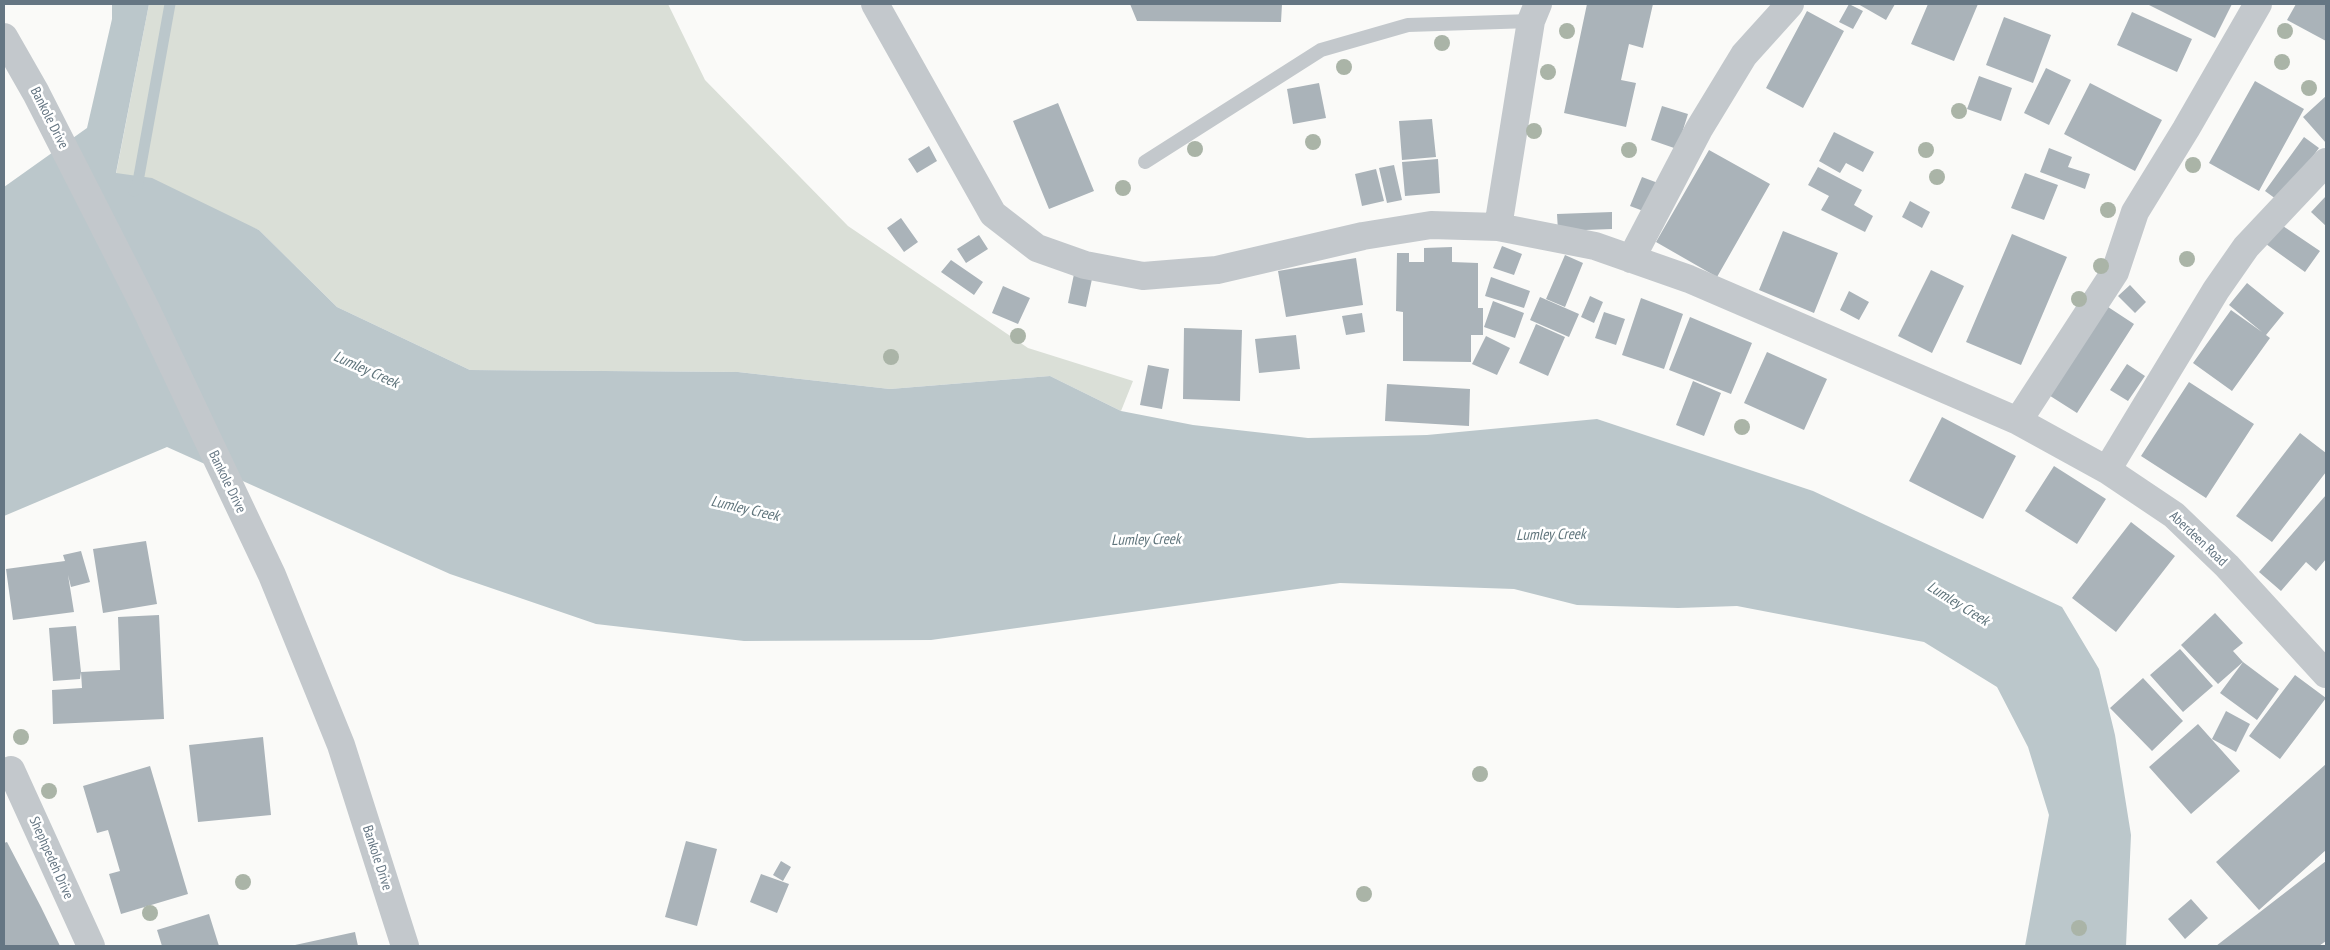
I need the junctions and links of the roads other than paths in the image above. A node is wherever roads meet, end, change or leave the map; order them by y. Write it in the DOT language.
graph roads {
  1 [pos="875,4"];
  2 [pos="1790,4"];
  3 [pos="2258,4"];
  4 [pos="1535,13"];
  5 [pos="4,37"];
  6 [pos="1145,162"];
  7 [pos="2326,162"];
  8 [pos="1498,227"];
  9 [pos="1631,259"];
  10 [pos="2018,421"];
  11 [pos="2107,470"];
  12 [pos="2326,674"];
  13 [pos="11,770"];
  14 [pos="91,946"];
  15 [pos="405,946"];
  1 -- 8 [label="street, Aberdeen Road"];
  2 -- 9 [label="street"];
  3 -- 10 [label="street"];
  4 -- 6 [label="lane"];
  4 -- 8 [label="street"];
  5 -- 15 [label="street, Bankole Drive"];
  7 -- 11 [label="street"];
  8 -- 9 [label="street, Aberdeen Road"];
  9 -- 10 [label="street, Aberdeen Road"];
  10 -- 11 [label="street, Aberdeen Road"];
  11 -- 12 [label="street, Aberdeen Road"];
  13 -- 14 [label="street, Shephpedeh Drive"];
}
